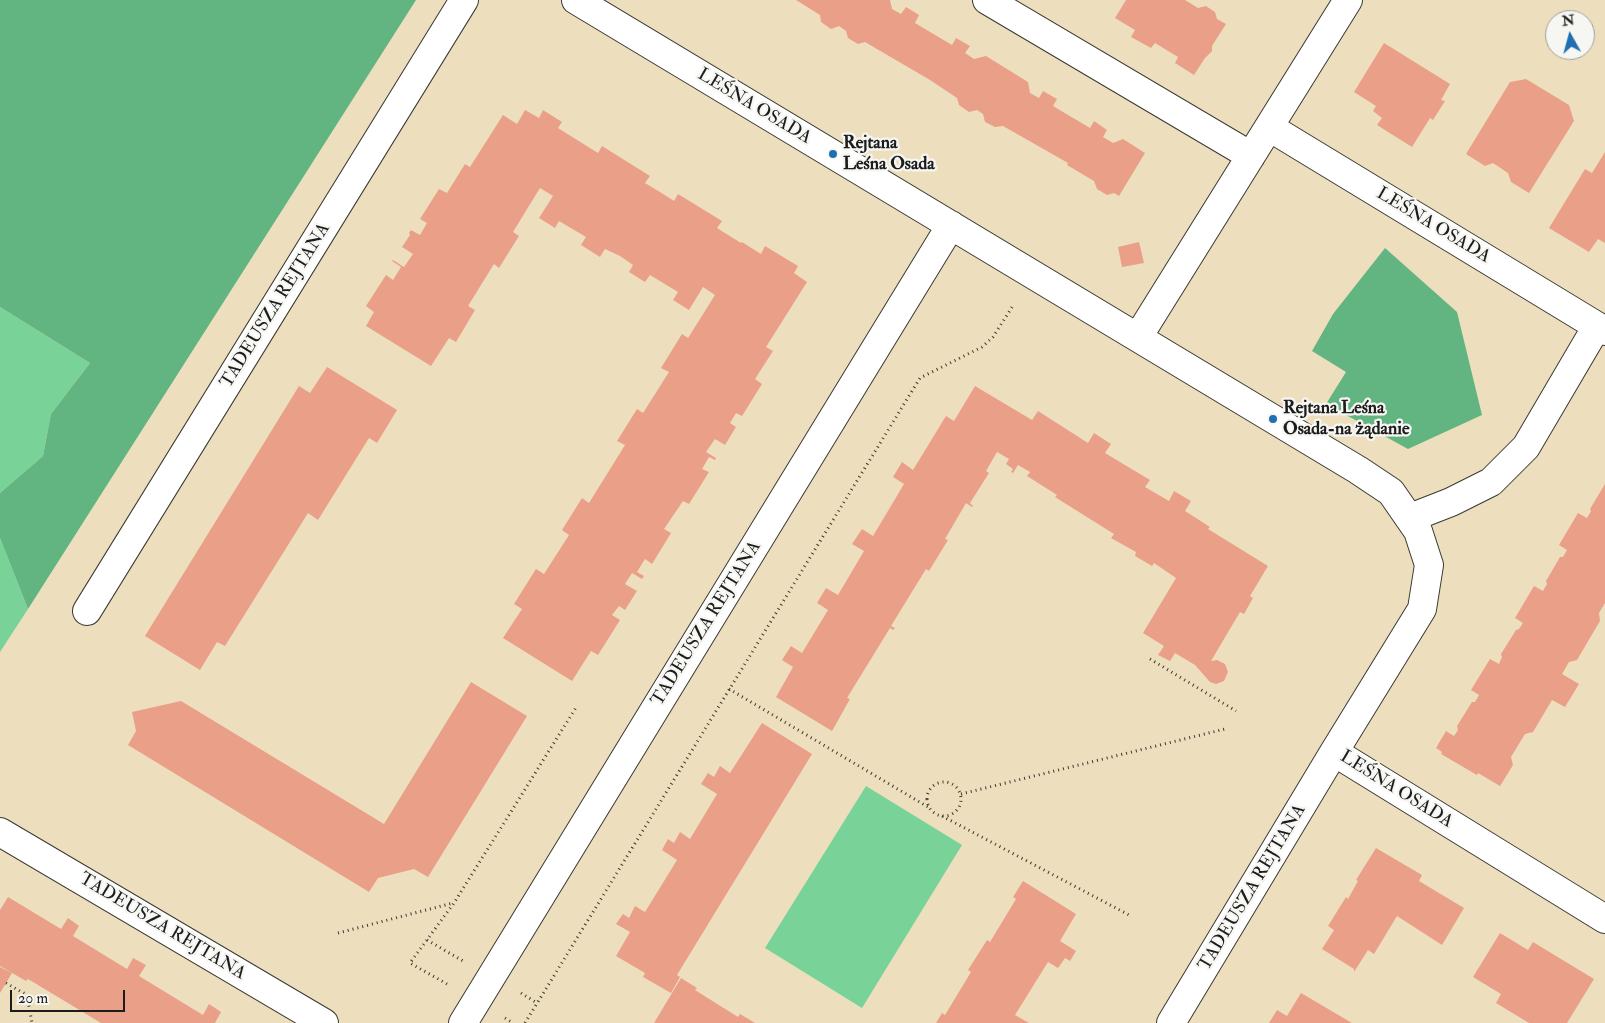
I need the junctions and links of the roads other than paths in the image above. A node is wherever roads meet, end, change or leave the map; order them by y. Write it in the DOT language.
graph roads {
  1 [pos="464,0"];
  2 [pos="576,0"];
  3 [pos="987,0"];
  4 [pos="1348,0"];
  5 [pos="1269,126"];
  6 [pos="1251,156"];
  7 [pos="951,225"];
  8 [pos="1601,329"];
  9 [pos="1138,338"];
  10 [pos="1410,518"];
  11 [pos="87,611"];
  12 [pos="1334,752"];
  13 [pos="0,832"];
  14 [pos="1605,918"];
  15 [pos="324,1023"];
  16 [pos="463,1023"];
  17 [pos="1171,1023"];
  1 -- 11 [label="street, TADEUSZA REJTANA"];
  2 -- 7 [label="street, LEŚNA OSADA"];
  3 -- 6 [label="street"];
  4 -- 5 [label="street"];
  5 -- 6 [label="street"];
  5 -- 8 [label="street, LEŚNA OSADA"];
  6 -- 9 [label="street"];
  7 -- 9 [label="street, LEŚNA OSADA"];
  7 -- 16 [label="street, TADEUSZA REJTANA"];
  8 -- 10 [label="street, LEŚNA OSADA"];
  9 -- 10 [label="street, LEŚNA OSADA"];
  10 -- 12 [label="street, LEŚNA OSADA"];
  12 -- 14 [label="street, LEŚNA OSADA"];
  12 -- 17 [label="street, TADEUSZA REJTANA"];
  13 -- 15 [label="street, TADEUSZA REJTANA"];
}
